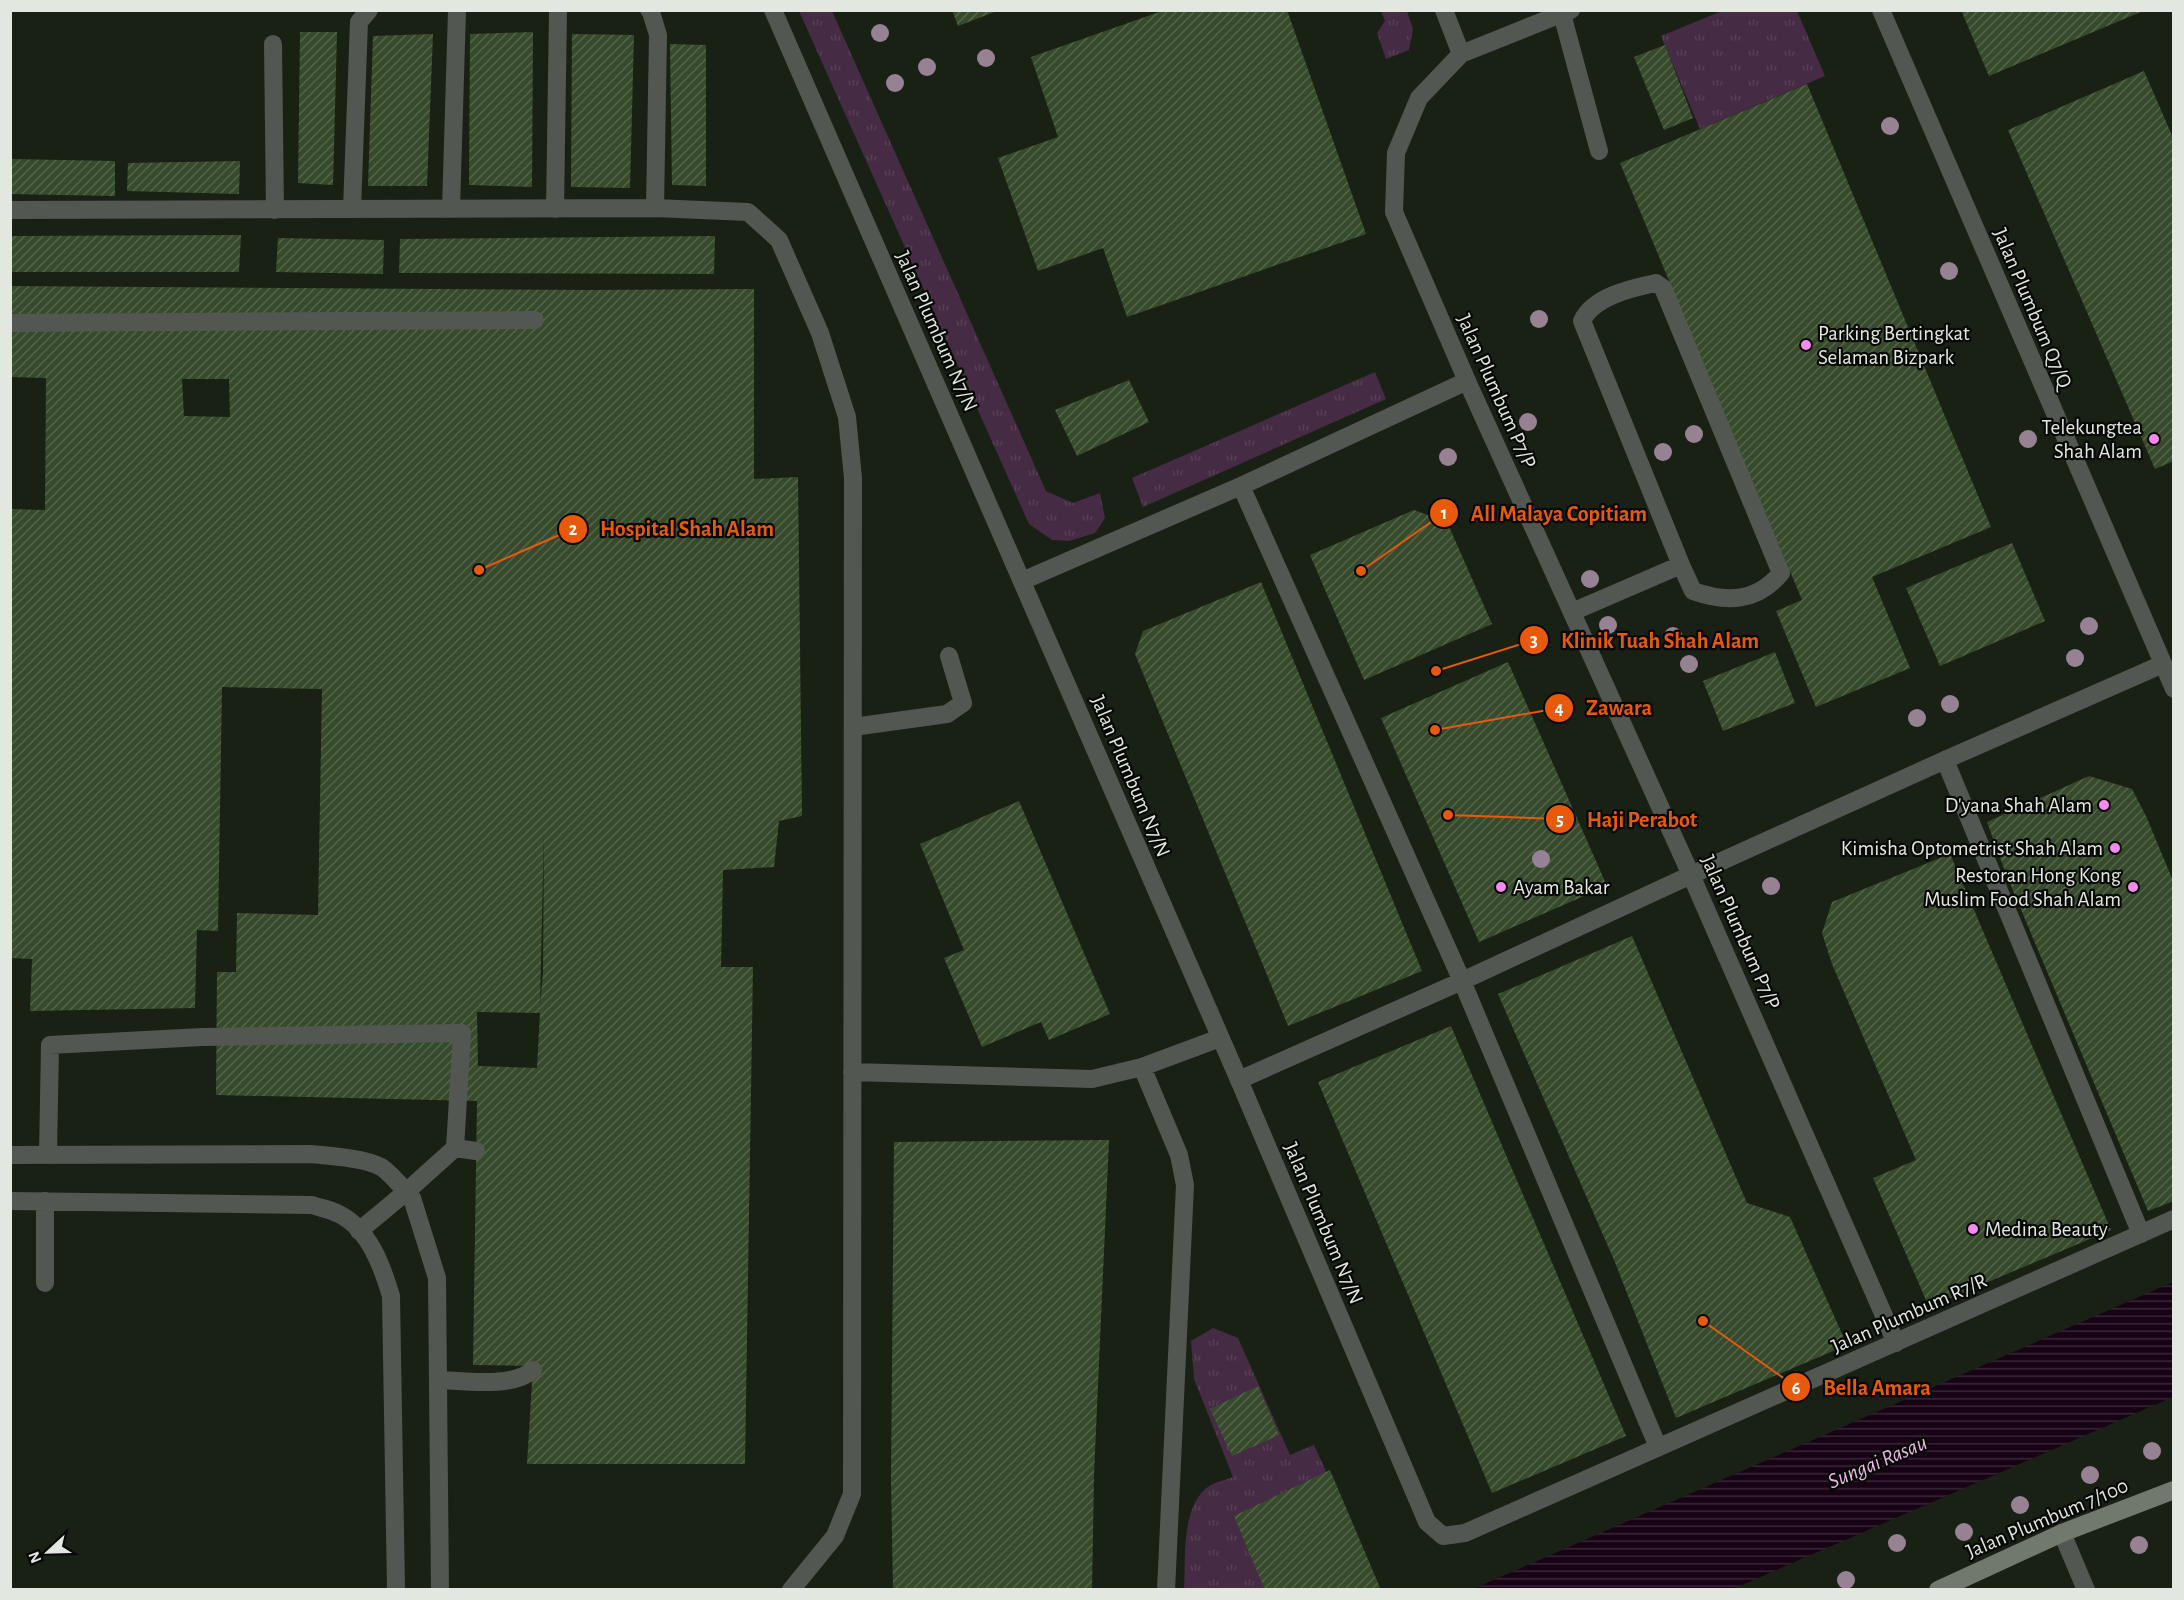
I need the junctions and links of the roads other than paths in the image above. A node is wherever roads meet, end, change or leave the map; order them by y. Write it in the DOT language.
graph roads {
  1 [pos="369,10"];
  2 [pos="457,10"];
  3 [pos="558,10"];
  4 [pos="649,10"];
  5 [pos="773,10"];
  6 [pos="1444,10"];
  7 [pos="1881,10"];
  8 [pos="1567,12"];
  9 [pos="273,44"];
  10 [pos="1461,54"];
  11 [pos="1599,151"];
  12 [pos="655,208"];
  13 [pos="352,209"];
  14 [pos="451,209"];
  15 [pos="555,209"];
  16 [pos="10,210"];
  17 [pos="275,210"];
  18 [pos="535,320"];
  19 [pos="10,323"];
  20 [pos="1467,381"];
  21 [pos="1241,486"];
  22 [pos="1681,565"];
  23 [pos="1022,581"];
  24 [pos="1572,612"];
  25 [pos="949,656"];
  26 [pos="2163,664"];
  27 [pos="2174,689"];
  28 [pos="853,727"];
  29 [pos="1945,760"];
  30 [pos="1691,874"];
  31 [pos="1462,981"];
  32 [pos="1220,1038"];
  33 [pos="1142,1067"];
  34 [pos="852,1072"];
  35 [pos="1239,1080"];
  36 [pos="455,1148"];
  37 [pos="476,1151"];
  38 [pos="10,1155"];
  39 [pos="48,1155"];
  40 [pos="406,1192"];
  41 [pos="10,1201"];
  42 [pos="45,1202"];
  43 [pos="2174,1219"];
  44 [pos="359,1231"];
  45 [pos="2141,1234"];
  46 [pos="45,1283"];
  47 [pos="1896,1343"];
  48 [pos="532,1370"];
  49 [pos="439,1380"];
  50 [pos="1658,1447"];
  51 [pos="2174,1490"];
  52 [pos="1464,1533"];
  53 [pos="2062,1533"];
  54 [pos="796,1588"];
  55 [pos="396,1590"];
  56 [pos="440,1590"];
  57 [pos="1167,1590"];
  58 [pos="1938,1590"];
  59 [pos="2086,1590"];
  1 -- 13 [label="street"];
  2 -- 14 [label="street"];
  3 -- 15 [label="street"];
  4 -- 12 [label="street"];
  5 -- 23 [label="street, Jalan Plumbum N7/N"];
  6 -- 10 [label="street"];
  7 -- 26 [label="street, Jalan Plumbum Q7/Q"];
  8 -- 10 [label="street, Jalan Plumbum P7/P"];
  8 -- 11 [label="street"];
  9 -- 17 [label="street"];
  10 -- 20 [label="street, Jalan Plumbum P7/P"];
  12 -- 15 [label="street"];
  12 -- 28 [label="street"];
  13 -- 14 [label="street"];
  13 -- 17 [label="street"];
  14 -- 15 [label="street"];
  16 -- 17 [label="street"];
  18 -- 19 [label="street"];
  20 -- 21 [label="street"];
  20 -- 24 [label="street, Jalan Plumbum P7/P"];
  21 -- 23 [label="street"];
  21 -- 31 [label="street"];
  22 -- 22 [label="street"];
  22 -- 24 [label="street"];
  23 -- 32 [label="street, Jalan Plumbum N7/N"];
  24 -- 30 [label="street, Jalan Plumbum P7/P"];
  25 -- 28 [label="street"];
  26 -- 27 [label="street, Jalan Plumbum Q7/Q"];
  26 -- 29 [label="street"];
  28 -- 34 [label="street"];
  29 -- 30 [label="street"];
  29 -- 45 [label="street"];
  30 -- 31 [label="street"];
  30 -- 47 [label="street, Jalan Plumbum P7/P"];
  31 -- 35 [label="street"];
  31 -- 50 [label="street"];
  32 -- 33 [label="street"];
  32 -- 35 [label="street, Jalan Plumbum N7/N"];
  33 -- 34 [label="street"];
  33 -- 57 [label="street"];
  34 -- 54 [label="street"];
  35 -- 52 [label="street, Jalan Plumbum N7/N"];
  36 -- 37 [label="street"];
  36 -- 39 [label="street"];
  36 -- 40 [label="street"];
  38 -- 39 [label="street"];
  39 -- 40 [label="street"];
  40 -- 44 [label="street"];
  40 -- 49 [label="street"];
  41 -- 42 [label="street"];
  42 -- 44 [label="street"];
  42 -- 46 [label="street"];
  43 -- 45 [label="street, Jalan Plumbum R7/R"];
  44 -- 55 [label="street"];
  45 -- 47 [label="street, Jalan Plumbum R7/R"];
  47 -- 50 [label="street, Jalan Plumbum R7/R"];
  48 -- 49 [label="street"];
  49 -- 56 [label="street"];
  50 -- 52 [label="street, Jalan Plumbum R7/R"];
  51 -- 53 [label="street, Jalan Plumbum 7/100"];
  53 -- 58 [label="street, Jalan Plumbum 7/100"];
  53 -- 59 [label="street"];
}
